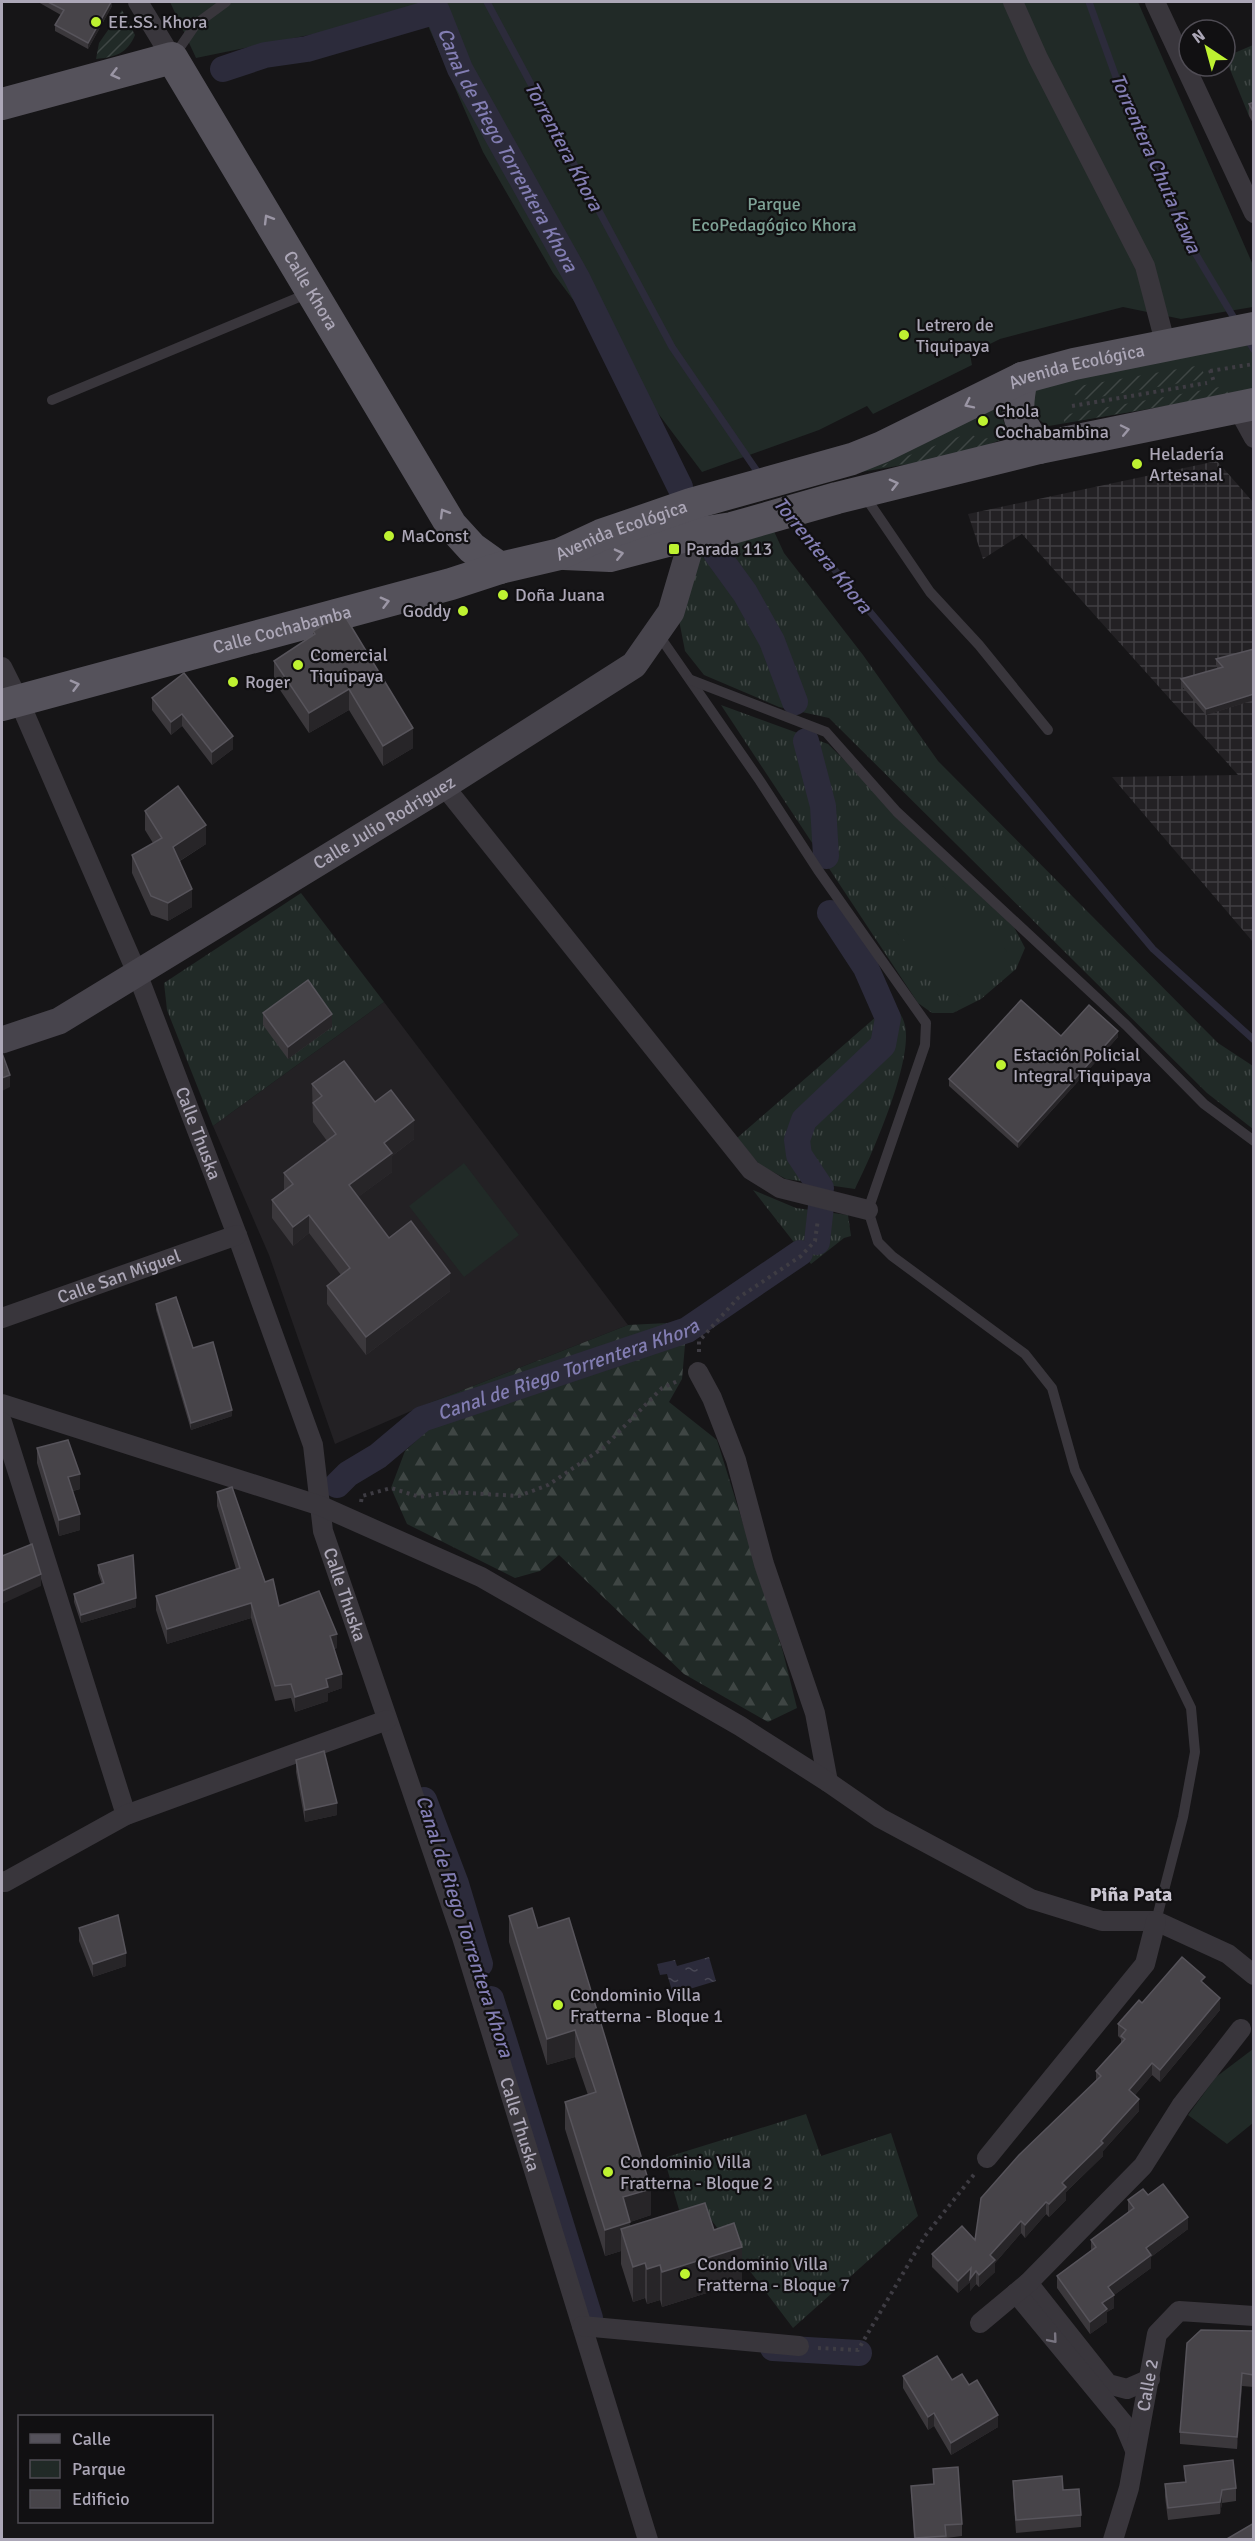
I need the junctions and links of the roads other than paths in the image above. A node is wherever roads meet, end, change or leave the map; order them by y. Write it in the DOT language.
graph roads {
  1 [pos="138,2"];
  2 [pos="226,2"];
  3 [pos="1013,2"];
  4 [pos="1155,2"];
  5 [pos="172,58"];
  6 [pos="2,104"];
  7 [pos="1254,213"];
  8 [pos="312,291"];
  9 [pos="1254,328"];
  10 [pos="1166,345"];
  11 [pos="1022,378"];
  12 [pos="52,400"];
  13 [pos="1241,400"];
  14 [pos="1254,438"];
  15 [pos="1039,448"];
  16 [pos="731,494"];
  17 [pos="850,495"];
  18 [pos="694,534"];
  19 [pos="560,554"];
  20 [pos="500,568"];
  21 [pos="658,634"];
  22 [pos="2,667"];
  23 [pos="691,680"];
  24 [pos="10,703"];
  25 [pos="1048,730"];
  26 [pos="444,786"];
  27 [pos="137,974"];
  28 [pos="2,1040"];
  29 [pos="1254,1141"];
  30 [pos="868,1210"];
  31 [pos="237,1235"];
  32 [pos="2,1318"];
  33 [pos="698,1372"];
  34 [pos="2,1404"];
  35 [pos="2,1422"];
  36 [pos="321,1506"];
  37 [pos="387,1720"];
  38 [pos="828,1782"];
  39 [pos="126,1815"];
  40 [pos="2,1881"];
  41 [pos="1156,1921"];
  42 [pos="1254,1975"];
  43 [pos="1240,2029"];
  44 [pos="987,2157"];
  45 [pos="1022,2288"];
  46 [pos="1254,2316"];
  47 [pos="980,2324"];
  48 [pos="582,2326"];
  49 [pos="799,2346"];
  50 [pos="1150,2379"];
  51 [pos="1136,2452"];
  52 [pos="648,2540"];
  53 [pos="1113,2540"];
  1 -- 5 [label="street, Calle Khora"];
  2 -- 5 [label="lane"];
  3 -- 10 [label="street"];
  4 -- 7 [label="street"];
  5 -- 6 [label="main road, one-way"];
  8 -- 5 [label="main road, Calle Khora, one-way"];
  8 -- 12 [label="lane"];
  20 -- 8 [label="main road, Calle Khora, one-way"];
  9 -- 10 [label="main road, Avenida Ecológica"];
  10 -- 11 [label="main road, Avenida Ecológica"];
  11 -- 15 [label="main road"];
  11 -- 16 [label="main road, Avenida Ecológica, one-way"];
  13 -- 14 [label="street"];
  15 -- 13 [label="main road, Avenida Ecológica, one-way"];
  17 -- 15 [label="main road, Avenida Ecológica, one-way"];
  16 -- 18 [label="main road"];
  16 -- 19 [label="main road, Avenida Ecológica"];
  17 -- 18 [label="main road, Avenida Ecológica"];
  17 -- 25 [label="lane"];
  19 -- 18 [label="main road, Avenida Ecológica, one-way"];
  18 -- 21 [label="main road, Calle Julio Rodriguez"];
  19 -- 20 [label="main road, Calle Cochabamba"];
  24 -- 20 [label="main road, Calle Cochabamba, one-way"];
  21 -- 23 [label="lane"];
  21 -- 26 [label="main road, Calle Julio Rodriguez"];
  22 -- 24 [label="street, Calle Thuska"];
  23 -- 29 [label="lane"];
  23 -- 30 [label="lane"];
  24 -- 27 [label="street, Calle Thuska"];
  26 -- 27 [label="main road, Calle Julio Rodriguez"];
  26 -- 30 [label="street"];
  27 -- 28 [label="main road, Calle Julio Rodriguez"];
  27 -- 31 [label="street, Calle Thuska"];
  30 -- 41 [label="lane"];
  31 -- 32 [label="street, Calle San Miguel"];
  31 -- 36 [label="street, Calle Thuska"];
  33 -- 38 [label="street"];
  34 -- 36 [label="street"];
  35 -- 39 [label="street"];
  36 -- 37 [label="street, Calle Thuska"];
  36 -- 38 [label="street"];
  37 -- 39 [label="street"];
  37 -- 48 [label="street, Calle Thuska"];
  38 -- 41 [label="street"];
  39 -- 40 [label="street"];
  41 -- 42 [label="street"];
  41 -- 44 [label="street"];
  43 -- 45 [label="street"];
  45 -- 47 [label="street"];
  45 -- 50 [label="street"];
  45 -- 51 [label="street, one-way"];
  46 -- 50 [label="street, Calle 2"];
  48 -- 49 [label="street"];
  48 -- 52 [label="street, Calle Thuska"];
  50 -- 51 [label="street, Calle 2"];
  51 -- 53 [label="street, Calle 2"];
}
